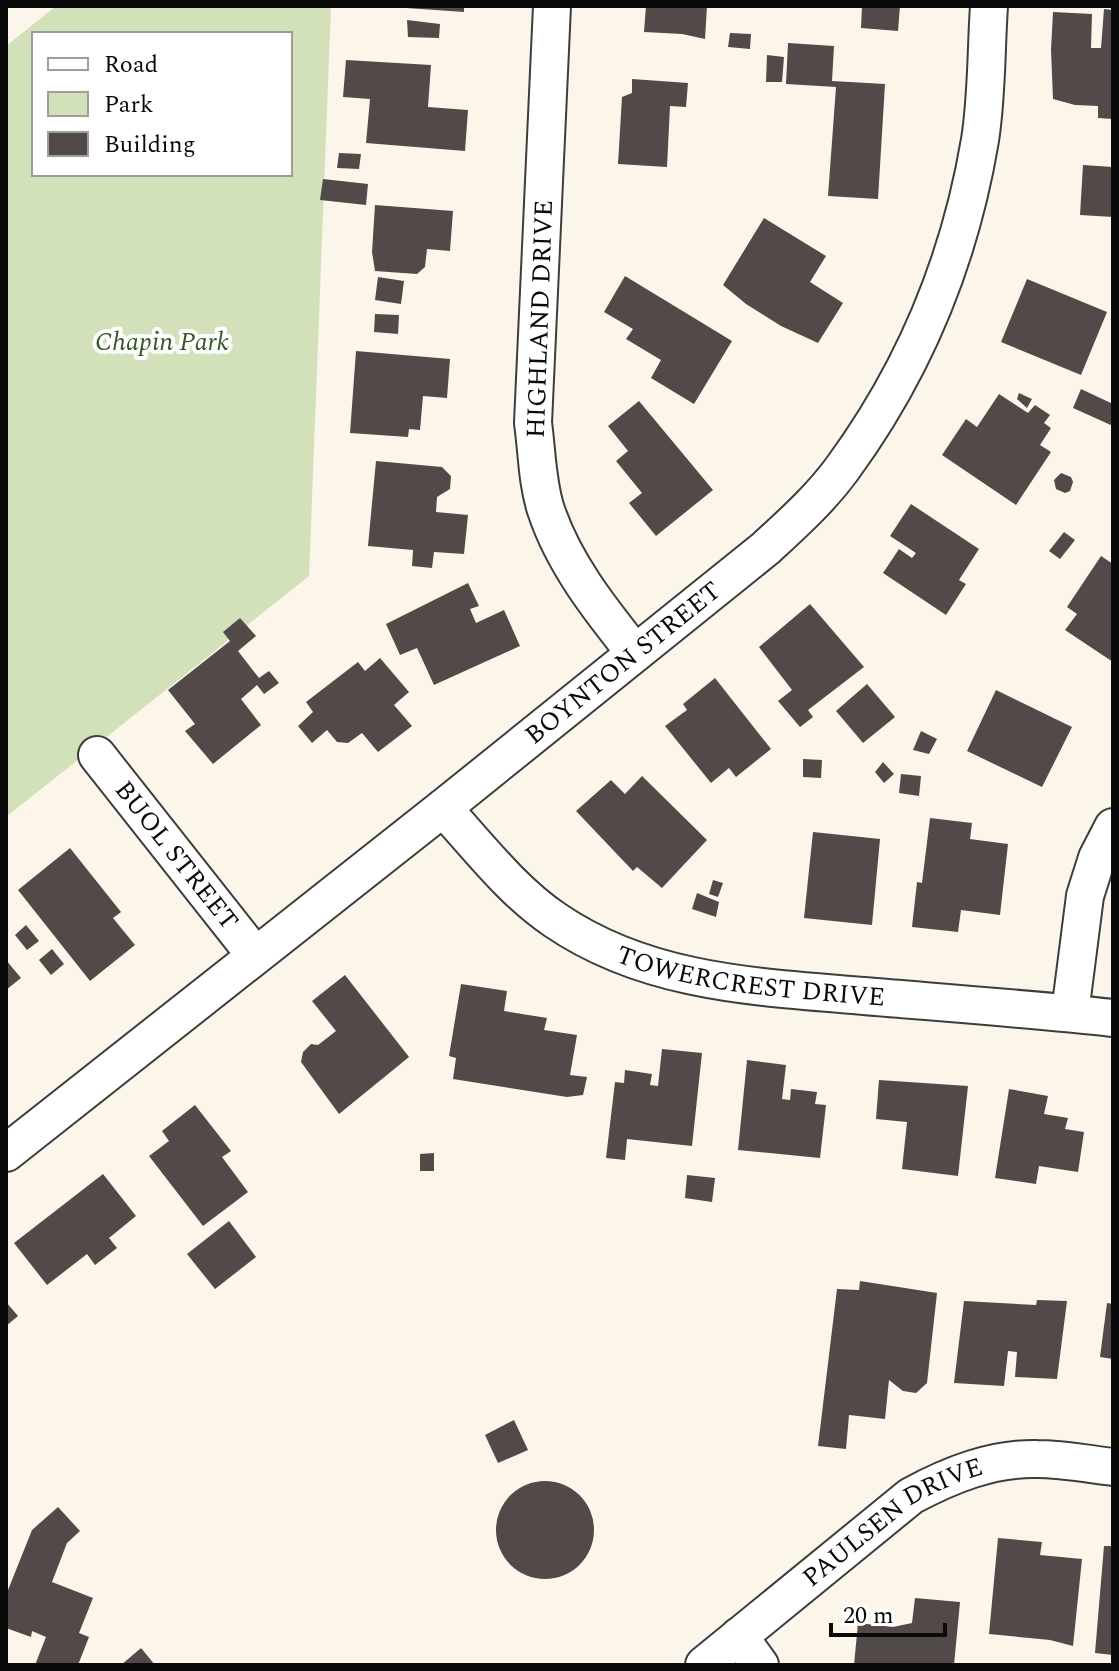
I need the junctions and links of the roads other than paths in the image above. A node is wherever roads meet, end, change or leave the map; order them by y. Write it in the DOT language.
graph roads {
  1 [pos="552,6"];
  2 [pos="989,6"];
  3 [pos="635,653"];
  4 [pos="97,755"];
  5 [pos="443,808"];
  6 [pos="1113,827"];
  7 [pos="255,955"];
  8 [pos="1070,1013"];
  9 [pos="1113,1018"];
  10 [pos="6,1153"];
  11 [pos="1113,1467"];
  12 [pos="739,1636"];
  13 [pos="704,1665"];
  14 [pos="760,1665"];
  1 -- 3 [label="street, HIGHLAND DRIVE"];
  2 -- 3 [label="street, BOYNTON STREET"];
  3 -- 5 [label="street, BOYNTON STREET"];
  4 -- 7 [label="street, BUOL STREET"];
  5 -- 7 [label="street, BOYNTON STREET"];
  5 -- 8 [label="street, TOWERCREST DRIVE"];
  6 -- 8 [label="street"];
  7 -- 10 [label="street, BOYNTON STREET"];
  8 -- 9 [label="street, TOWERCREST DRIVE"];
  11 -- 12 [label="street, PAULSEN DRIVE"];
  12 -- 13 [label="street, PAULSEN DRIVE"];
  12 -- 14 [label="street"];
}
